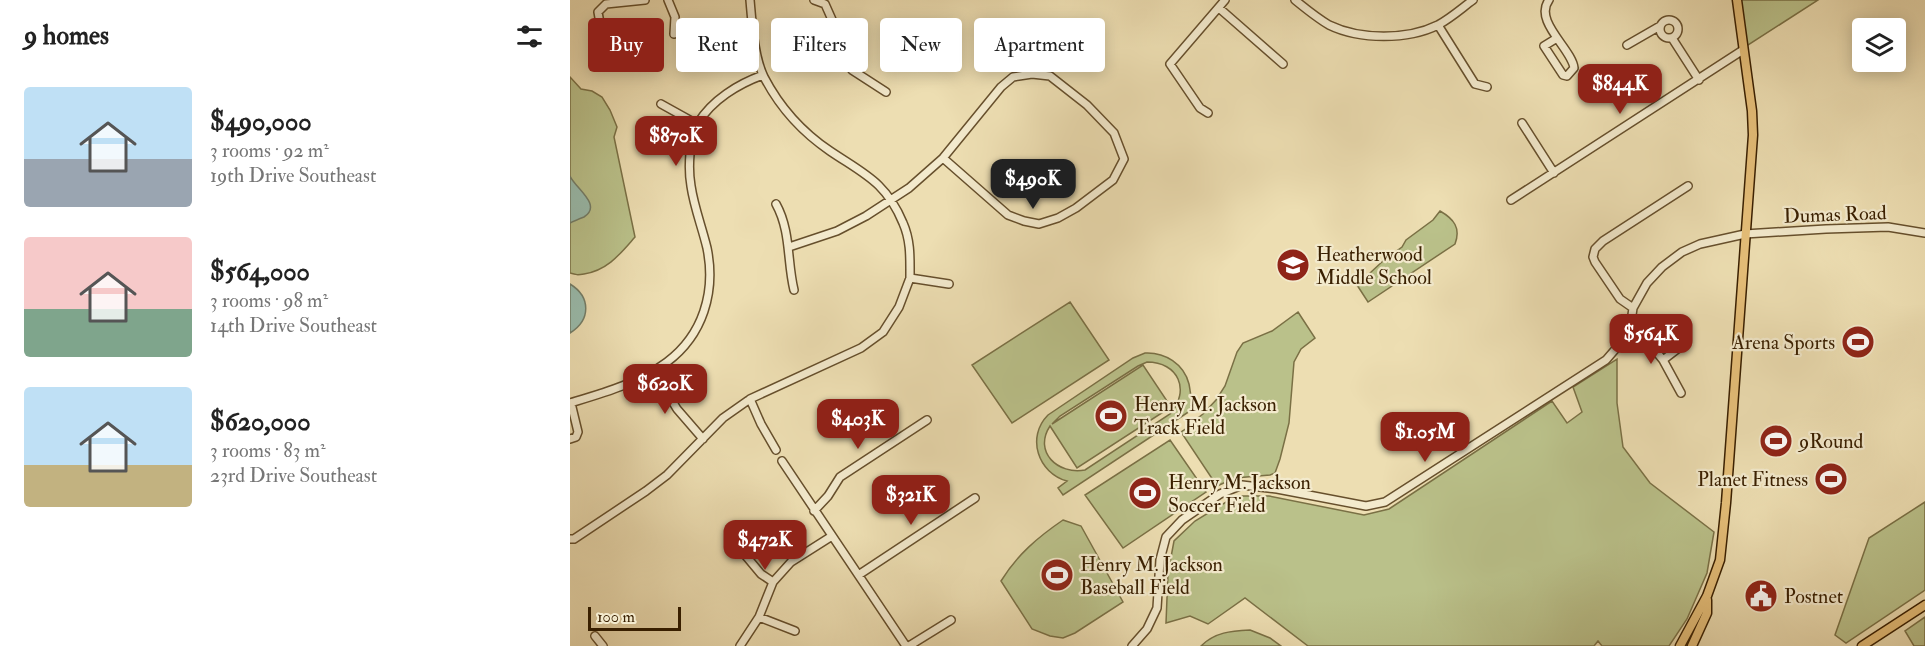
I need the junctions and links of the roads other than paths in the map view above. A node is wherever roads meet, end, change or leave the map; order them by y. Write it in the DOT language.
graph roads {
  1 [pos="645,0"];
  2 [pos="668,0"];
  3 [pos="750,0"];
  4 [pos="814,0"];
  5 [pos="1225,0"];
  6 [pos="1295,0"];
  7 [pos="1473,0"];
  8 [pos="1550,0"];
  9 [pos="1737,0"];
  10 [pos="1218,8"];
  11 [pos="599,18"];
  12 [pos="1438,25"];
  13 [pos="1660,26"];
  14 [pos="674,34"];
  15 [pos="1557,38"];
  16 [pos="1672,38"];
  17 [pos="1627,45"];
  18 [pos="1743,50"];
  19 [pos="1283,64"];
  20 [pos="763,75"];
  21 [pos="1699,80"];
  22 [pos="1487,87"];
  23 [pos="886,92"];
  24 [pos="661,104"];
  25 [pos="1208,113"];
  26 [pos="1522,123"];
  27 [pos="697,124"];
  28 [pos="943,158"];
  29 [pos="1554,172"];
  30 [pos="1688,186"];
  31 [pos="891,200"];
  32 [pos="1511,200"];
  33 [pos="776,204"];
  34 [pos="1925,233"];
  35 [pos="1745,234"];
  36 [pos="789,247"];
  37 [pos="910,278"];
  38 [pos="949,284"];
  39 [pos="794,290"];
  40 [pos="1634,308"];
  41 [pos="1630,328"];
  42 [pos="1680,347"];
  43 [pos="1663,360"];
  44 [pos="654,371"];
  45 [pos="1681,393"];
  46 [pos="750,399"];
  47 [pos="571,403"];
  48 [pos="927,420"];
  49 [pos="570,439"];
  50 [pos="703,439"];
  51 [pos="776,450"];
  52 [pos="782,461"];
  53 [pos="975,498"];
  54 [pos="814,511"];
  55 [pos="832,536"];
  56 [pos="570,539"];
  57 [pos="736,544"];
  58 [pos="860,574"];
  59 [pos="772,582"];
  60 [pos="1707,596"];
  61 [pos="1925,604"];
  62 [pos="759,617"];
  63 [pos="1696,619"];
  64 [pos="951,620"];
  65 [pos="795,631"];
  66 [pos="595,636"];
  67 [pos="603,646"];
  68 [pos="740,646"];
  69 [pos="908,646"];
  70 [pos="1132,646"];
  71 [pos="1680,646"];
  72 [pos="1693,646"];
  73 [pos="1862,646"];
  1 -- 11 [label="street"];
  2 -- 14 [label="street"];
  3 -- 20 [label="street"];
  4 -- 23 [label="street"];
  5 -- 10 [label="street"];
  6 -- 12 [label="street"];
  7 -- 12 [label="street"];
  8 -- 15 [label="street"];
  9 -- 18 [label="main road"];
  10 -- 19 [label="street"];
  10 -- 25 [label="street"];
  12 -- 22 [label="street"];
  13 -- 16 [label="street"];
  13 -- 16 [label="street"];
  13 -- 17 [label="street"];
  15 -- 15 [label="street"];
  16 -- 21 [label="street"];
  18 -- 21 [label="street"];
  18 -- 35 [label="main road"];
  20 -- 27 [label="street"];
  20 -- 31 [label="street"];
  21 -- 29 [label="street"];
  24 -- 27 [label="street"];
  26 -- 29 [label="street"];
  27 -- 44 [label="street"];
  28 -- 28 [label="street"];
  28 -- 31 [label="street"];
  29 -- 32 [label="street"];
  30 -- 40 [label="street"];
  31 -- 36 [label="street"];
  31 -- 37 [label="street"];
  33 -- 36 [label="street"];
  34 -- 35 [label="street, Dumas Road"];
  35 -- 40 [label="street, Dumas Road"];
  35 -- 60 [label="main road"];
  36 -- 39 [label="street"];
  37 -- 38 [label="street"];
  37 -- 46 [label="street"];
  40 -- 41 [label="street, Dumas Road"];
  41 -- 43 [label="street"];
  41 -- 70 [label="street"];
  42 -- 43 [label="street"];
  43 -- 45 [label="street"];
  44 -- 47 [label="street"];
  44 -- 50 [label="street"];
  46 -- 50 [label="street"];
  46 -- 51 [label="street"];
  47 -- 49 [label="street"];
  48 -- 54 [label="street"];
  50 -- 56 [label="street"];
  52 -- 54 [label="street"];
  53 -- 58 [label="street"];
  54 -- 55 [label="street"];
  55 -- 58 [label="street"];
  55 -- 59 [label="street"];
  57 -- 59 [label="street"];
  58 -- 69 [label="street"];
  59 -- 62 [label="street"];
  60 -- 63 [label="main road"];
  60 -- 72 [label="main road"];
  61 -- 73 [label="main road"];
  62 -- 65 [label="street"];
  62 -- 68 [label="street"];
  63 -- 71 [label="main road"];
  63 -- 72 [label="main road"];
  64 -- 69 [label="street"];
  66 -- 67 [label="street"];
}
